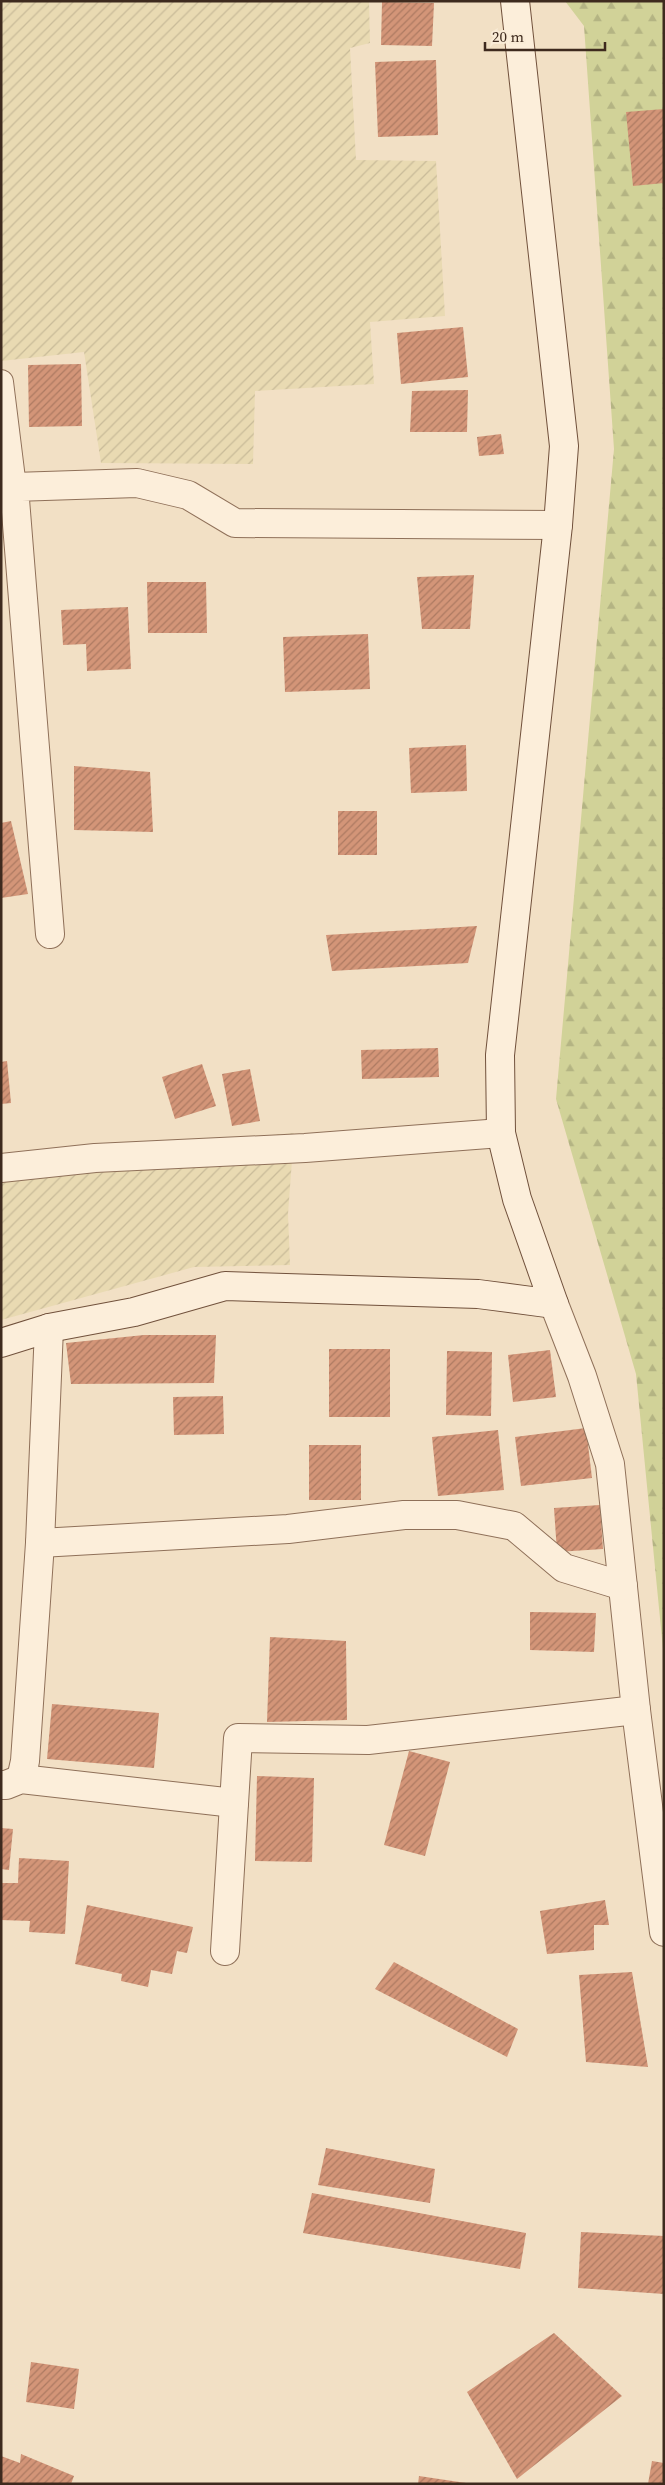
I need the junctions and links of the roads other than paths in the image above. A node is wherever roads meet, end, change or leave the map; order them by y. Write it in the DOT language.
graph roads {
  1 [pos="515,1"];
  2 [pos="1,382"];
  3 [pos="14,487"];
  4 [pos="558,525"];
  5 [pos="50,934"];
  6 [pos="501,1133"];
  7 [pos="1,1168"];
  8 [pos="554,1304"];
  9 [pos="49,1328"];
  10 [pos="1,1343"];
  11 [pos="40,1543"];
  12 [pos="623,1586"];
  13 [pos="636,1710"];
  14 [pos="11,1782"];
  15 [pos="234,1803"];
  16 [pos="664,1932"];
  17 [pos="225,1951"];
  1 -- 4 [label="street"];
  2 -- 3 [label="lane"];
  3 -- 4 [label="street"];
  3 -- 5 [label="street"];
  4 -- 6 [label="street"];
  6 -- 7 [label="street"];
  6 -- 8 [label="street"];
  8 -- 9 [label="street"];
  8 -- 12 [label="street"];
  9 -- 10 [label="street"];
  9 -- 11 [label="street"];
  11 -- 12 [label="street"];
  11 -- 14 [label="street"];
  12 -- 13 [label="street"];
  13 -- 15 [label="street"];
  13 -- 16 [label="street"];
  14 -- 15 [label="street"];
  15 -- 17 [label="street"];
}
